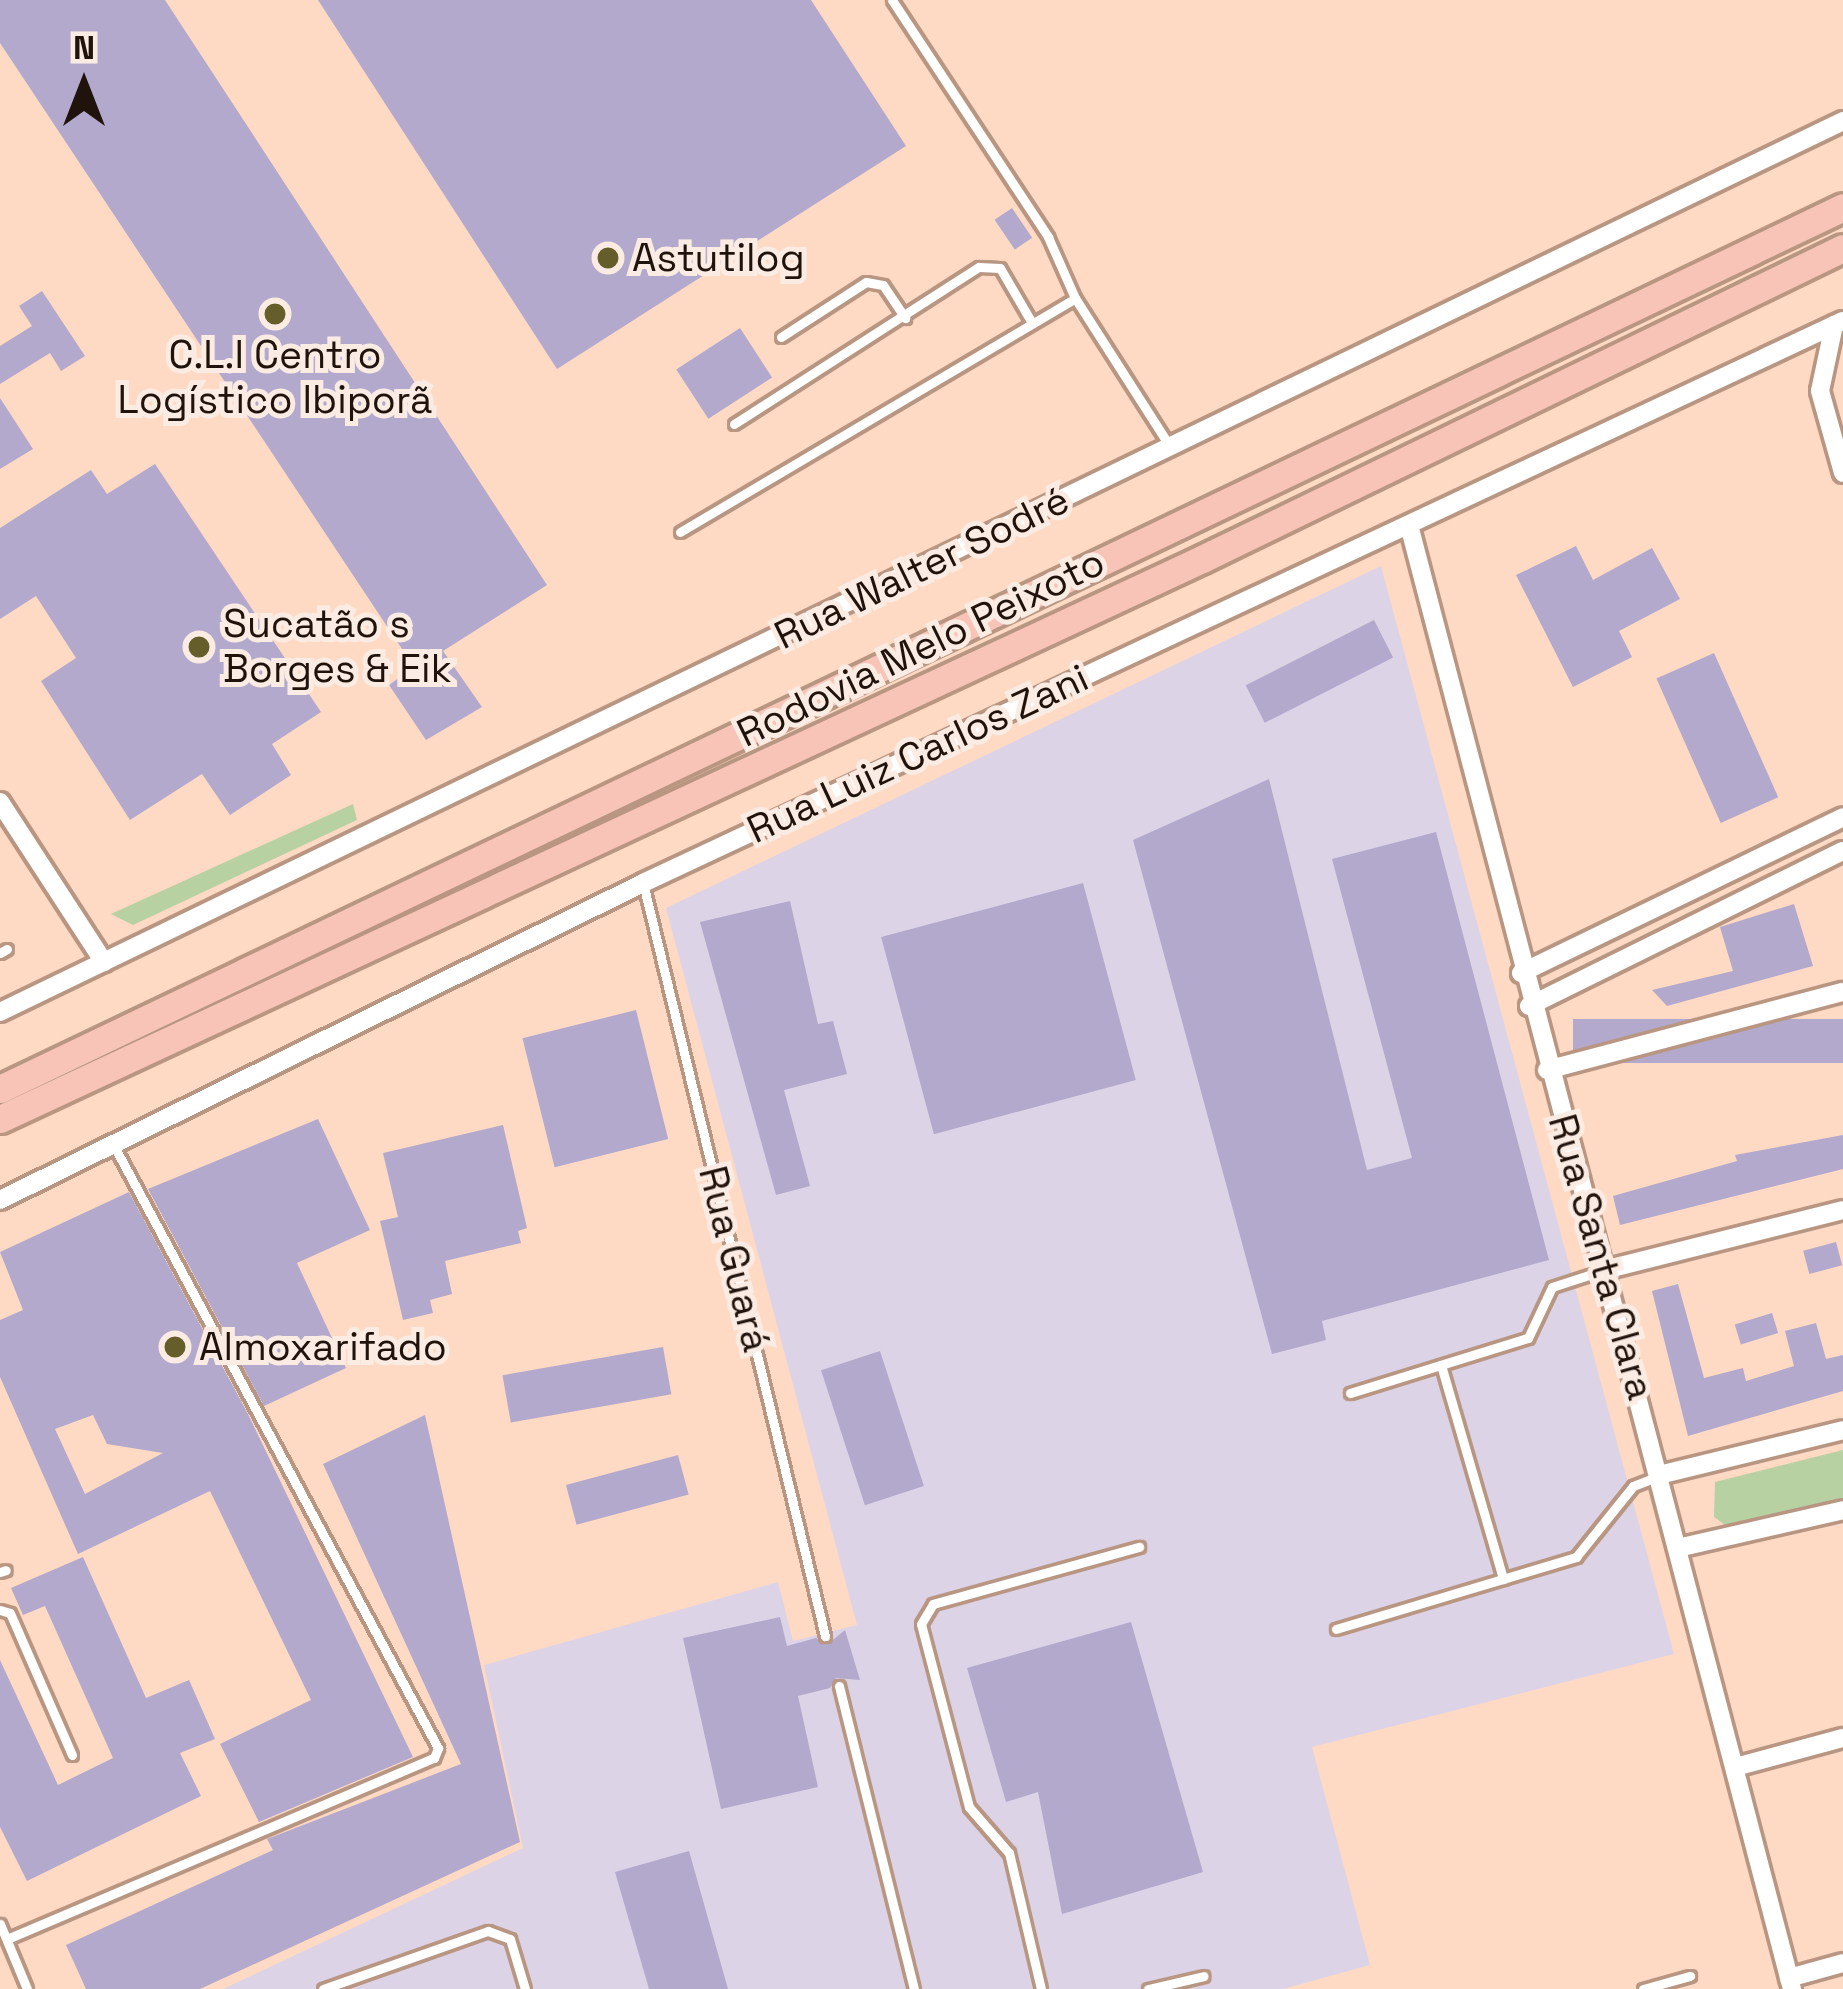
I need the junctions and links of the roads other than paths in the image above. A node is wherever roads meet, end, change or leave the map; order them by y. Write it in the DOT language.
graph roads {
  1 [pos="892,0"];
  2 [pos="1843,121"];
  3 [pos="1843,207"];
  4 [pos="1843,248"];
  5 [pos="1075,298"];
  6 [pos="905,318"];
  7 [pos="1032,323"];
  8 [pos="1838,323"];
  9 [pos="781,337"];
  10 [pos="734,424"];
  11 [pos="1171,448"];
  12 [pos="1843,473"];
  13 [pos="1409,525"];
  14 [pos="680,532"];
  15 [pos="0,802"];
  16 [pos="1843,817"];
  17 [pos="1843,851"];
  18 [pos="643,884"];
  19 [pos="104,962"];
  20 [pos="1521,973"];
  21 [pos="1843,992"];
  22 [pos="1529,1006"];
  23 [pos="0,1012"];
  24 [pos="1547,1070"];
  25 [pos="0,1089"];
  26 [pos="0,1119"];
  27 [pos="113,1144"];
  28 [pos="0,1200"];
  29 [pos="1843,1210"];
  30 [pos="1604,1270"];
  31 [pos="1441,1365"];
  32 [pos="1350,1393"];
  33 [pos="1843,1430"];
  34 [pos="1663,1474"];
  35 [pos="1843,1510"];
  36 [pos="1139,1547"];
  37 [pos="1682,1547"];
  38 [pos="1503,1579"];
  39 [pos="0,1610"];
  40 [pos="1336,1629"];
  41 [pos="825,1636"];
  42 [pos="839,1686"];
  43 [pos="1843,1738"];
  44 [pos="72,1755"];
  45 [pos="1739,1766"];
  46 [pos="0,1924"];
  47 [pos="7,1939"];
  48 [pos="1843,1963"];
  49 [pos="1204,1976"];
  50 [pos="1690,1976"];
  51 [pos="1790,1983"];
  52 [pos="27,1989"];
  53 [pos="323,1989"];
  54 [pos="525,1989"];
  55 [pos="914,1989"];
  56 [pos="1041,1989"];
  57 [pos="1148,1989"];
  58 [pos="1642,1989"];
  1 -- 5 [label="lane"];
  2 -- 11 [label="street, Rua Walter Sodré"];
  3 -- 25 [label="main road, Rodovia Melo Peixoto"];
  4 -- 26 [label="main road, Rodovia Melo Peixoto"];
  5 -- 7 [label="lane"];
  5 -- 11 [label="lane"];
  6 -- 7 [label="lane"];
  6 -- 9 [label="lane"];
  6 -- 10 [label="lane"];
  7 -- 14 [label="lane"];
  8 -- 12 [label="street"];
  8 -- 13 [label="street, Rua Luiz Carlos Zani"];
  11 -- 19 [label="street, Rua Walter Sodré"];
  13 -- 18 [label="street, Rua Luiz Carlos Zani"];
  13 -- 20 [label="street, Rua Santa Clara"];
  15 -- 19 [label="street"];
  16 -- 20 [label="street"];
  17 -- 22 [label="street"];
  18 -- 27 [label="street, Rua Luiz Carlos Zani"];
  18 -- 41 [label="lane, Rua Guará"];
  19 -- 23 [label="street, Rua Walter Sodré"];
  20 -- 22 [label="street, Rua Santa Clara"];
  21 -- 24 [label="street"];
  22 -- 24 [label="street, Rua Santa Clara"];
  24 -- 30 [label="street, Rua Santa Clara"];
  27 -- 28 [label="street, Rua Luiz Carlos Zani"];
  27 -- 47 [label="lane"];
  29 -- 30 [label="street"];
  30 -- 31 [label="lane"];
  30 -- 34 [label="street, Rua Santa Clara"];
  31 -- 32 [label="lane"];
  31 -- 38 [label="lane"];
  33 -- 34 [label="street"];
  34 -- 37 [label="street, Rua Santa Clara"];
  34 -- 38 [label="lane"];
  35 -- 37 [label="street"];
  36 -- 56 [label="lane"];
  37 -- 45 [label="street, Rua Santa Clara"];
  38 -- 40 [label="lane"];
  39 -- 44 [label="lane"];
  42 -- 55 [label="lane"];
  43 -- 45 [label="street"];
  45 -- 51 [label="street, Rua Santa Clara"];
  46 -- 47 [label="lane"];
  47 -- 52 [label="lane"];
  48 -- 51 [label="street"];
  49 -- 57 [label="lane"];
  50 -- 58 [label="lane"];
  53 -- 54 [label="lane"];
}
